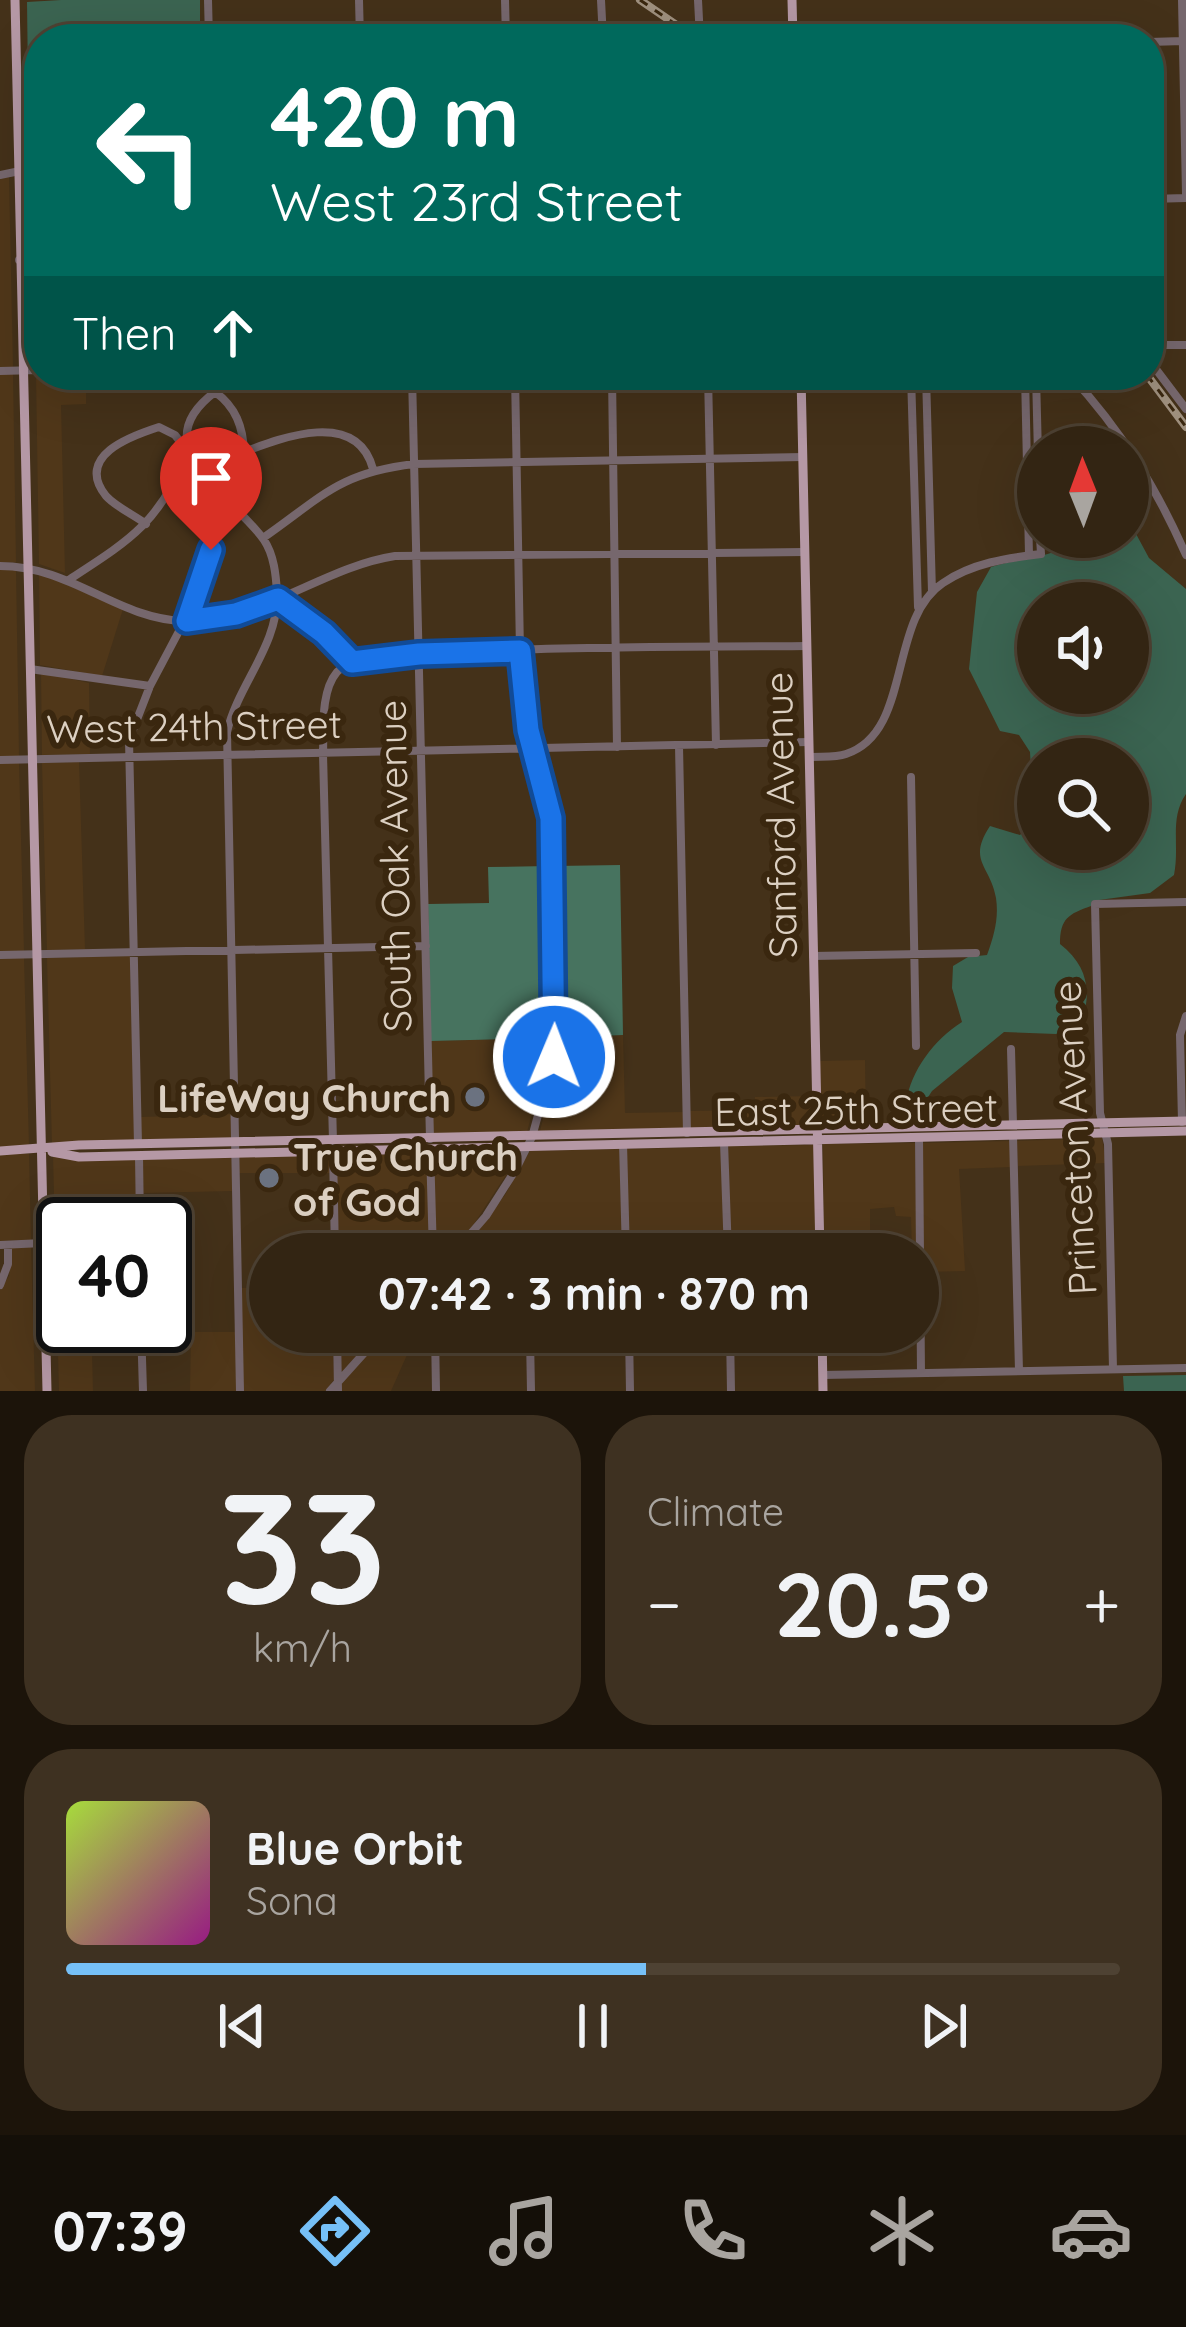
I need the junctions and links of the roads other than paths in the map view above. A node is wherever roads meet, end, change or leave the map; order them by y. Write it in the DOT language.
graph roads {
  1 [pos="15,0"];
  2 [pos="1182,0"];
  3 [pos="1184,41"];
  4 [pos="1186,144"];
  5 [pos="24,170"];
  6 [pos="18,171"];
  7 [pos="0,175"];
  8 [pos="1186,196"];
  9 [pos="19,260"];
  10 [pos="24,260"];
  11 [pos="0,370"];
  12 [pos="21,370"];
  13 [pos="1164,379"];
  14 [pos="1186,387"];
  15 [pos="412,390"];
  16 [pos="515,390"];
  17 [pos="612,390"];
  18 [pos="708,390"];
  19 [pos="801,390"];
  20 [pos="911,390"];
  21 [pos="926,390"];
  22 [pos="1025,390"];
  23 [pos="1036,390"];
  24 [pos="1082,390"];
  25 [pos="215,392"];
  26 [pos="1179,398"];
  27 [pos="1186,410"];
  28 [pos="1026,426"];
  29 [pos="1037,426"];
  30 [pos="188,452"];
  31 [pos="244,452"];
  32 [pos="802,457"];
  33 [pos="710,458"];
  34 [pos="614,460"];
  35 [pos="516,462"];
  36 [pos="414,464"];
  37 [pos="374,469"];
  38 [pos="226,499"];
  39 [pos="146,524"];
  40 [pos="263,538"];
  41 [pos="804,552"];
  42 [pos="712,554"];
  43 [pos="517,555"];
  44 [pos="1186,555"];
  45 [pos="417,556"];
  46 [pos="615,556"];
  47 [pos="1017,558"];
  48 [pos="0,566"];
  49 [pos="26,566"];
  50 [pos="70,579"];
  51 [pos="932,593"];
  52 [pos="278,599"];
  53 [pos="919,609"];
  54 [pos="187,621"];
  55 [pos="807,646"];
  56 [pos="713,648"];
  57 [pos="616,650"];
  58 [pos="520,651"];
  59 [pos="419,654"];
  60 [pos="352,662"];
  61 [pos="29,669"];
  62 [pos="150,686"];
  63 [pos="808,742"];
  64 [pos="716,745"];
  65 [pos="679,746"];
  66 [pos="617,747"];
  67 [pos="533,749"];
  68 [pos="421,751"];
  69 [pos="323,754"];
  70 [pos="226,755"];
  71 [pos="809,757"];
  72 [pos="129,758"];
  73 [pos="31,759"];
  74 [pos="0,760"];
  75 [pos="911,776"];
  76 [pos="1186,902"];
  77 [pos="426,946"];
  78 [pos="328,948"];
  79 [pos="230,950"];
  80 [pos="133,952"];
  81 [pos="976,953"];
  82 [pos="36,954"];
  83 [pos="915,954"];
  84 [pos="0,955"];
  85 [pos="813,956"];
  86 [pos="1186,1016"];
  87 [pos="916,1046"];
  88 [pos="1011,1049"];
  89 [pos="1185,1125"];
  90 [pos="1103,1129"];
  91 [pos="1013,1131"];
  92 [pos="687,1133"];
  93 [pos="706,1133"];
  94 [pos="818,1135"];
  95 [pos="919,1137"];
  96 [pos="530,1142"];
  97 [pos="724,1142"];
  98 [pos="671,1143"];
  99 [pos="430,1144"];
  100 [pos="623,1144"];
  101 [pos="333,1146"];
  102 [pos="236,1148"];
  103 [pos="41,1150"];
  104 [pos="138,1150"];
  105 [pos="0,1151"];
  106 [pos="42,1197"];
  107 [pos="139,1197"];
  108 [pos="335,1233"];
  109 [pos="432,1233"];
  110 [pos="470,1233"];
  111 [pos="625,1233"];
  112 [pos="727,1233"];
  113 [pos="820,1233"];
  114 [pos="36,1243"];
  115 [pos="4,1245"];
  116 [pos="0,1285"];
  117 [pos="46,1353"];
  118 [pos="142,1353"];
  119 [pos="336,1353"];
  120 [pos="364,1353"];
  121 [pos="435,1353"];
  122 [pos="530,1353"];
  123 [pos="629,1353"];
  124 [pos="730,1353"];
  125 [pos="822,1353"];
  126 [pos="1186,1368"];
  127 [pos="1113,1369"];
  128 [pos="1019,1371"];
  129 [pos="921,1373"];
  130 [pos="823,1376"];
  131 [pos="335,1388"];
  132 [pos="47,1391"];
  133 [pos="143,1391"];
  134 [pos="240,1391"];
  135 [pos="436,1391"];
  136 [pos="531,1391"];
  137 [pos="630,1391"];
  138 [pos="731,1391"];
  139 [pos="823,1391"];
  1 -- 6 [label="main road"];
  2 -- 3 [label="street"];
  3 -- 4 [label="street"];
  4 -- 8 [label="street"];
  5 -- 6 [label="street"];
  6 -- 7 [label="street"];
  6 -- 9 [label="main road"];
  9 -- 10 [label="street"];
  9 -- 12 [label="main road"];
  11 -- 12 [label="street"];
  12 -- 49 [label="main road"];
  13 -- 26 [label="street"];
  14 -- 26 [label="street"];
  15 -- 36 [label="street, South Oak Avenue"];
  16 -- 35 [label="street"];
  17 -- 34 [label="street"];
  18 -- 33 [label="street"];
  19 -- 32 [label="main road, Sanford Avenue"];
  20 -- 53 [label="street"];
  21 -- 51 [label="street"];
  22 -- 28 [label="street"];
  23 -- 29 [label="street"];
  24 -- 44 [label="street"];
  25 -- 30 [label="street"];
  25 -- 31 [label="street"];
  26 -- 27 [label="street"];
  30 -- 38 [label="street"];
  30 -- 39 [label="street"];
  30 -- 39 [label="street"];
  31 -- 37 [label="street"];
  31 -- 38 [label="street"];
  32 -- 33 [label="street"];
  32 -- 41 [label="main road, Sanford Avenue"];
  33 -- 34 [label="street"];
  33 -- 42 [label="street"];
  34 -- 35 [label="street"];
  34 -- 46 [label="street"];
  35 -- 36 [label="street"];
  35 -- 43 [label="street"];
  36 -- 37 [label="street"];
  36 -- 45 [label="street, South Oak Avenue"];
  37 -- 40 [label="street"];
  38 -- 40 [label="street"];
  38 -- 54 [label="street"];
  39 -- 50 [label="street"];
  40 -- 52 [label="street"];
  41 -- 42 [label="street"];
  41 -- 55 [label="main road, Sanford Avenue"];
  42 -- 46 [label="street"];
  42 -- 56 [label="street"];
  43 -- 45 [label="street"];
  43 -- 46 [label="street"];
  43 -- 58 [label="street"];
  45 -- 52 [label="street"];
  45 -- 59 [label="street, South Oak Avenue"];
  46 -- 57 [label="street"];
  47 -- 51 [label="street"];
  48 -- 49 [label="street"];
  49 -- 50 [label="street"];
  49 -- 61 [label="main road"];
  50 -- 54 [label="street"];
  51 -- 53 [label="street"];
  52 -- 54 [label="street"];
  52 -- 60 [label="street"];
  52 -- 70 [label="street"];
  53 -- 71 [label="street"];
  54 -- 62 [label="street"];
  55 -- 56 [label="street"];
  55 -- 63 [label="main road, Sanford Avenue"];
  56 -- 57 [label="street"];
  56 -- 64 [label="street"];
  57 -- 58 [label="street"];
  57 -- 66 [label="street"];
  58 -- 59 [label="street"];
  58 -- 67 [label="street"];
  59 -- 60 [label="street"];
  59 -- 68 [label="street, South Oak Avenue"];
  60 -- 69 [label="street"];
  61 -- 62 [label="street"];
  61 -- 73 [label="main road"];
  62 -- 72 [label="street"];
  63 -- 64 [label="street, West 24th Street"];
  63 -- 71 [label="main road, Sanford Avenue"];
  64 -- 65 [label="street, West 24th Street"];
  65 -- 66 [label="street, West 24th Street"];
  65 -- 92 [label="street"];
  66 -- 67 [label="street, West 24th Street"];
  67 -- 68 [label="street, West 24th Street"];
  67 -- 96 [label="street"];
  68 -- 69 [label="street, West 24th Street"];
  68 -- 77 [label="street, South Oak Avenue"];
  69 -- 70 [label="street, West 24th Street"];
  69 -- 78 [label="street"];
  70 -- 72 [label="street, West 24th Street"];
  70 -- 79 [label="street"];
  71 -- 85 [label="main road, Sanford Avenue"];
  72 -- 73 [label="street, West 24th Street"];
  72 -- 80 [label="street"];
  73 -- 74 [label="street, West 24th Street"];
  73 -- 82 [label="main road"];
  75 -- 83 [label="street"];
  76 -- 90 [label="street, Princeton Avenue"];
  77 -- 78 [label="street"];
  77 -- 99 [label="street, South Oak Avenue"];
  78 -- 79 [label="street"];
  78 -- 101 [label="street"];
  79 -- 80 [label="street"];
  79 -- 102 [label="street"];
  80 -- 82 [label="street"];
  80 -- 104 [label="street"];
  81 -- 83 [label="street"];
  82 -- 84 [label="street"];
  82 -- 103 [label="main road"];
  83 -- 85 [label="street"];
  83 -- 87 [label="street"];
  85 -- 94 [label="main road, Sanford Avenue"];
  86 -- 89 [label="street"];
  88 -- 91 [label="street"];
  89 -- 90 [label="main road, East 25th Street"];
  90 -- 91 [label="main road, East 25th Street"];
  90 -- 127 [label="street, Princeton Avenue"];
  91 -- 94 [label="main road, East 25th Street"];
  91 -- 95 [label="main road, East 25th Street"];
  91 -- 128 [label="street"];
  92 -- 93 [label="main road, East 25th Street"];
  92 -- 96 [label="main road, East 25th Street"];
  93 -- 94 [label="main road, East 25th Street"];
  93 -- 98 [label="main road"];
  94 -- 95 [label="main road, East 25th Street"];
  94 -- 97 [label="main road, East 25th Street"];
  94 -- 113 [label="main road, Sanford Avenue"];
  95 -- 129 [label="street"];
  96 -- 99 [label="main road"];
  96 -- 100 [label="main road, East 25th Street"];
  96 -- 110 [label="street"];
  97 -- 98 [label="main road, East 25th Street"];
  97 -- 112 [label="street"];
  98 -- 100 [label="main road, East 25th Street"];
  99 -- 101 [label="main road"];
  99 -- 101 [label="main road"];
  99 -- 109 [label="street, South Oak Avenue"];
  100 -- 111 [label="street"];
  101 -- 102 [label="main road"];
  101 -- 108 [label="street"];
  102 -- 104 [label="main road"];
  102 -- 134 [label="street"];
  103 -- 104 [label="main road"];
  103 -- 105 [label="main road"];
  103 -- 106 [label="main road"];
  104 -- 107 [label="street"];
  114 -- 115 [label="street"];
  115 -- 116 [label="street"];
  117 -- 132 [label="main road"];
  118 -- 133 [label="street"];
  119 -- 131 [label="street"];
  120 -- 131 [label="street"];
  121 -- 135 [label="street"];
  122 -- 136 [label="street"];
  123 -- 137 [label="street"];
  124 -- 138 [label="street"];
  125 -- 130 [label="main road"];
  126 -- 127 [label="street"];
  127 -- 128 [label="street"];
  128 -- 129 [label="street"];
  129 -- 130 [label="street"];
  130 -- 139 [label="main road"];
}
